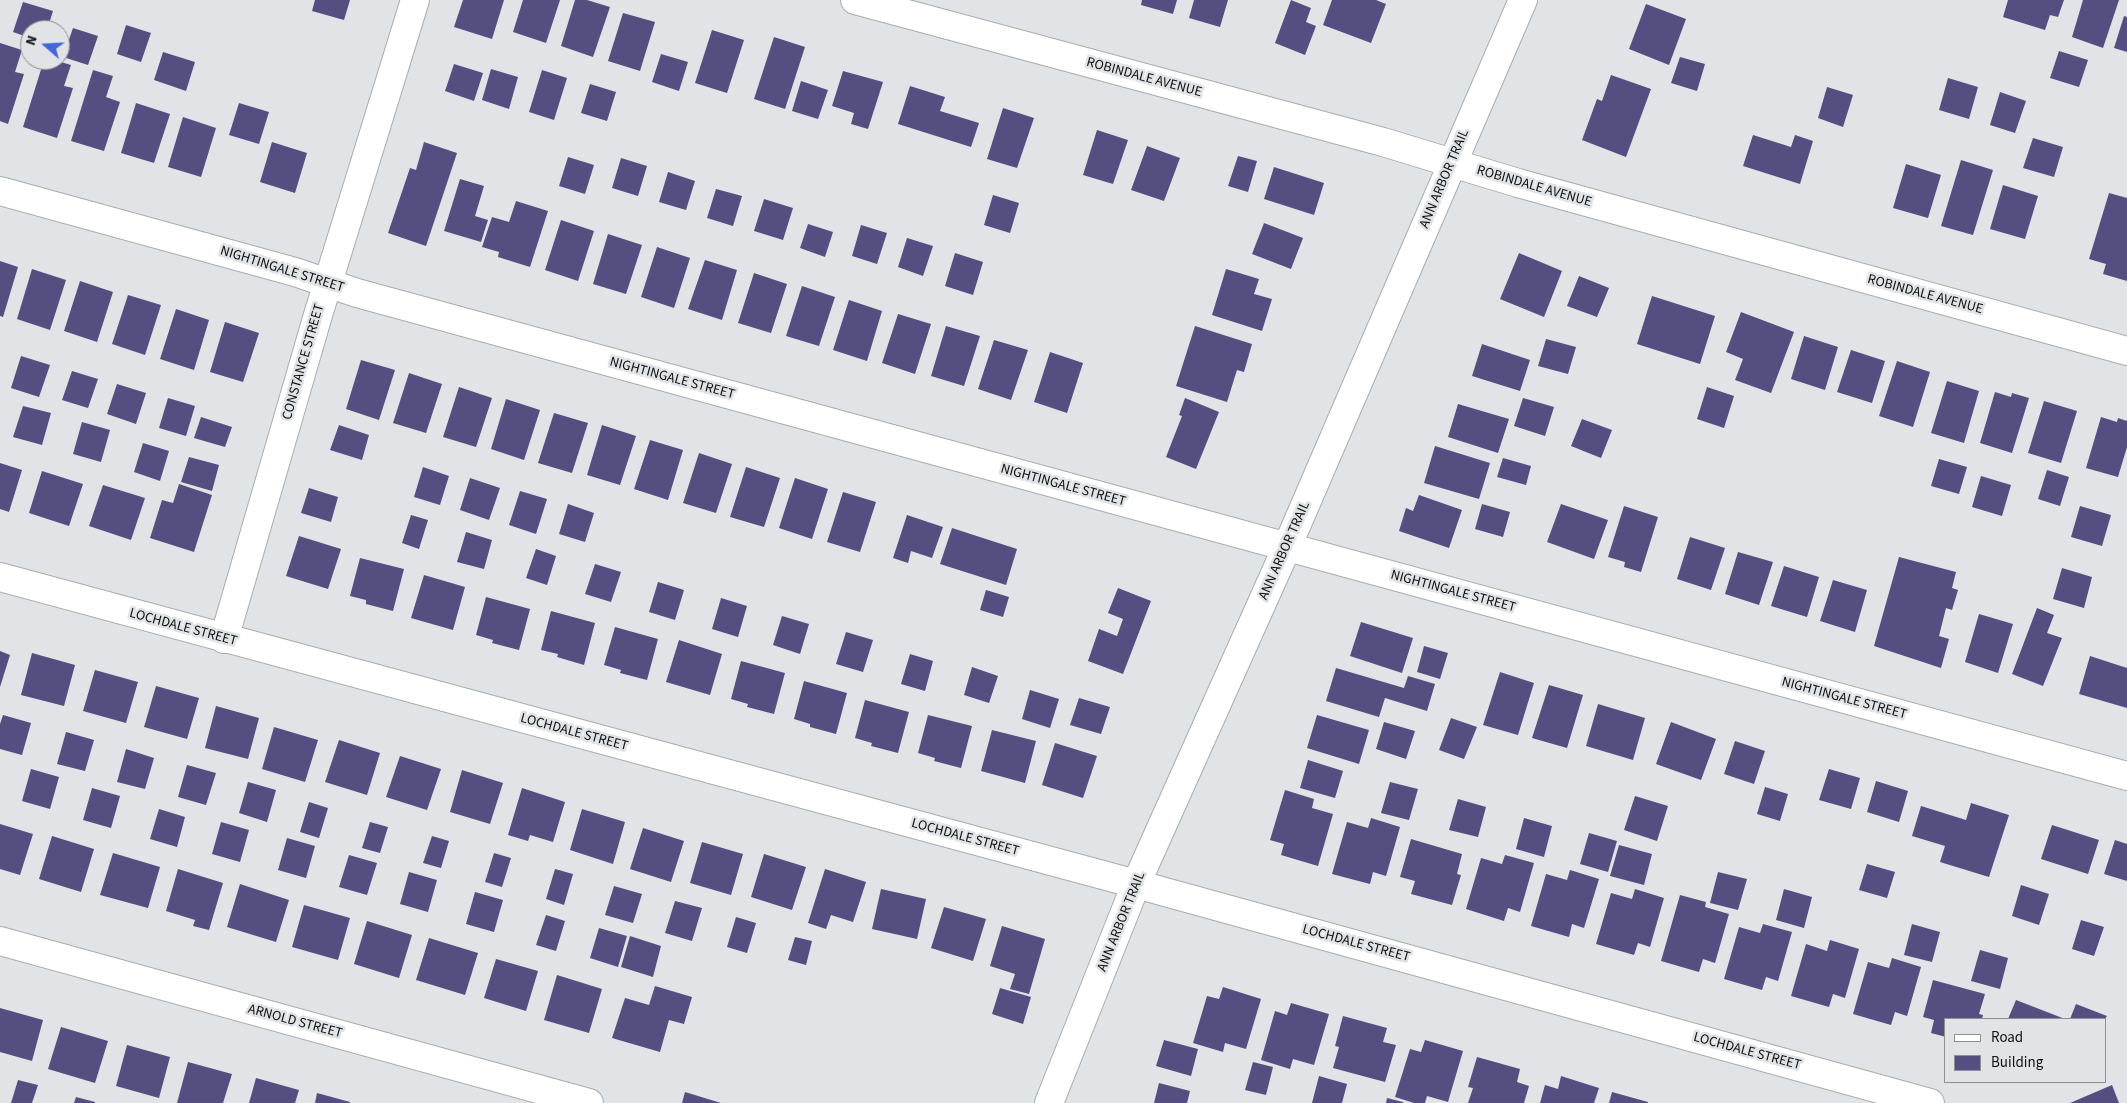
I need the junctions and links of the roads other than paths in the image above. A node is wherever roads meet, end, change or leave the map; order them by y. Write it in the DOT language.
graph roads {
  1 [pos="415,0"];
  2 [pos="855,0"];
  3 [pos="1523,0"];
  4 [pos="1452,162"];
  5 [pos="0,191"];
  6 [pos="328,282"];
  7 [pos="2127,351"];
  8 [pos="1286,547"];
  9 [pos="0,577"];
  10 [pos="224,639"];
  11 [pos="2127,776"];
  12 [pos="1136,884"];
  13 [pos="0,941"];
  14 [pos="589,1103"];
  15 [pos="1049,1103"];
  16 [pos="1930,1103"];
  1 -- 6 [label="street, CONSTANCE STREET"];
  2 -- 4 [label="street, ROBINDALE AVENUE"];
  3 -- 4 [label="street, ANN ARBOR TRAIL"];
  4 -- 7 [label="street, ROBINDALE AVENUE"];
  4 -- 8 [label="street, ANN ARBOR TRAIL"];
  5 -- 6 [label="street, NIGHTINGALE STREET"];
  6 -- 8 [label="street, NIGHTINGALE STREET"];
  6 -- 10 [label="street, CONSTANCE STREET"];
  8 -- 11 [label="street, NIGHTINGALE STREET"];
  8 -- 12 [label="street, ANN ARBOR TRAIL"];
  9 -- 10 [label="street, LOCHDALE STREET"];
  10 -- 12 [label="street, LOCHDALE STREET"];
  12 -- 15 [label="street, ANN ARBOR TRAIL"];
  12 -- 16 [label="street, LOCHDALE STREET"];
  13 -- 14 [label="street, ARNOLD STREET"];
}
